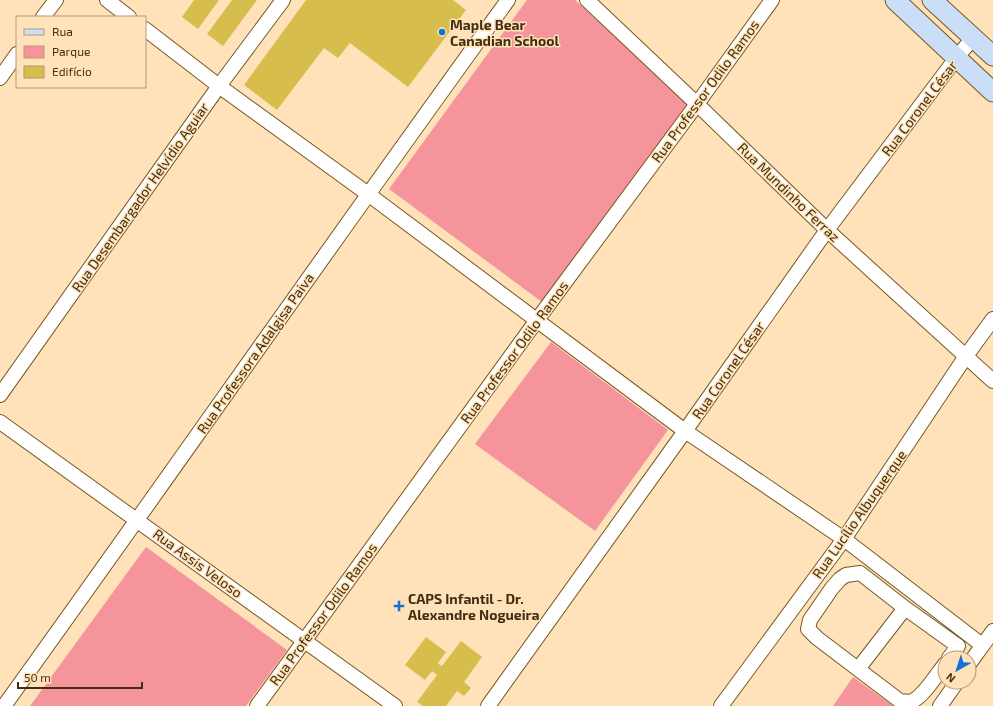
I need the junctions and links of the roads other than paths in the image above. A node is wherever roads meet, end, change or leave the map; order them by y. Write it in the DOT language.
graph roads {
  1 [pos="56,0"];
  2 [pos="107,0"];
  3 [pos="283,0"];
  4 [pos="508,0"];
  5 [pos="587,0"];
  6 [pos="772,0"];
  7 [pos="895,0"];
  8 [pos="932,0"];
  9 [pos="44,16"];
  10 [pos="128,16"];
  11 [pos="146,30"];
  12 [pos="986,45"];
  13 [pos="16,55"];
  14 [pos="957,57"];
  15 [pos="0,78"];
  16 [pos="219,86"];
  17 [pos="993,92"];
  18 [pos="697,104"];
  19 [pos="368,194"];
  20 [pos="827,230"];
  21 [pos="993,319"];
  22 [pos="537,320"];
  23 [pos="966,356"];
  24 [pos="993,381"];
  25 [pos="0,395"];
  26 [pos="0,422"];
  27 [pos="685,431"];
  28 [pos="138,520"];
  29 [pos="844,540"];
  30 [pos="905,608"];
  31 [pos="993,630"];
  32 [pos="304,640"];
  33 [pos="958,646"];
  34 [pos="982,646"];
  35 [pos="955,650"];
  36 [pos="961,650"];
  37 [pos="977,653"];
  38 [pos="858,669"];
  39 [pos="937,674"];
  40 [pos="951,690"];
  41 [pos="4,706"];
  42 [pos="257,706"];
  43 [pos="395,706"];
  44 [pos="488,706"];
  45 [pos="721,706"];
  46 [pos="940,706"];
  1 -- 9 [label="street"];
  2 -- 10 [label="street"];
  3 -- 16 [label="street, Rua Desembargador Helvídio Aguiar"];
  4 -- 19 [label="street, Rua Professora Adalgisa Paiva"];
  5 -- 18 [label="street, Rua Mundinho Ferraz"];
  6 -- 18 [label="street, Rua Professor Odilo Ramos"];
  7 -- 14 [label="main road"];
  8 -- 12 [label="main road"];
  11 -- 16 [label="street"];
  12 -- 14 [label="street, Rua Coronel César"];
  13 -- 15 [label="street"];
  14 -- 17 [label="main road"];
  14 -- 20 [label="street, Rua Coronel César"];
  16 -- 19 [label="street"];
  16 -- 25 [label="street, Rua Desembargador Helvídio Aguiar"];
  18 -- 20 [label="street, Rua Mundinho Ferraz"];
  18 -- 22 [label="street, Rua Professor Odilo Ramos"];
  19 -- 22 [label="street"];
  19 -- 28 [label="street, Rua Professora Adalgisa Paiva"];
  20 -- 23 [label="street, Rua Mundinho Ferraz"];
  20 -- 27 [label="street, Rua Coronel César"];
  21 -- 23 [label="street, Rua Lucílio Albuquerque"];
  22 -- 27 [label="street"];
  22 -- 32 [label="street, Rua Professor Odilo Ramos"];
  23 -- 24 [label="street, Rua Mundinho Ferraz"];
  23 -- 29 [label="street, Rua Lucílio Albuquerque"];
  26 -- 28 [label="street, Rua Assis Veloso"];
  27 -- 29 [label="street"];
  27 -- 44 [label="street, Rua Coronel César"];
  28 -- 32 [label="street, Rua Assis Veloso"];
  28 -- 41 [label="street, Rua Professora Adalgisa Paiva"];
  29 -- 34 [label="street"];
  29 -- 45 [label="street, Rua Lucílio Albuquerque"];
  30 -- 33 [label="street"];
  30 -- 38 [label="street"];
  30 -- 38 [label="street"];
  31 -- 34 [label="street"];
  32 -- 42 [label="street, Rua Professor Odilo Ramos"];
  32 -- 43 [label="street, Rua Assis Veloso"];
  33 -- 35 [label="street"];
  33 -- 36 [label="street"];
  34 -- 37 [label="street"];
  38 -- 39 [label="street"];
  40 -- 46 [label="street"];
}
